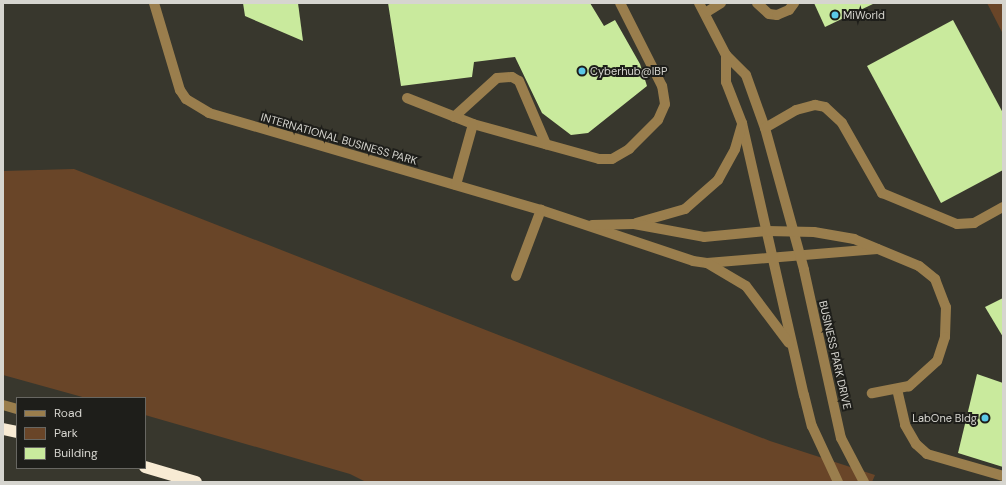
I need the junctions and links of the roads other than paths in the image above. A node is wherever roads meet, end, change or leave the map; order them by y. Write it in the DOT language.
graph roads {
  1 [pos="154,3"];
  2 [pos="620,3"];
  3 [pos="699,3"];
  4 [pos="721,3"];
  5 [pos="757,3"];
  6 [pos="794,3"];
  7 [pos="704,13"];
  8 [pos="726,55"];
  9 [pos="407,98"];
  10 [pos="454,117"];
  11 [pos="742,123"];
  12 [pos="473,124"];
  13 [pos="765,128"];
  14 [pos="546,144"];
  15 [pos="456,185"];
  16 [pos="1003,207"];
  17 [pos="540,210"];
  18 [pos="634,224"];
  19 [pos="586,225"];
  20 [pos="792,230"];
  21 [pos="767,231"];
  22 [pos="877,249"];
  23 [pos="800,256"];
  24 [pos="773,257"];
  25 [pos="707,263"];
  26 [pos="516,276"];
  27 [pos="794,350"];
  28 [pos="897,389"];
  29 [pos="872,393"];
  30 [pos="3,405"];
  31 [pos="16,409"];
  32 [pos="3,429"];
  33 [pos="16,432"];
  34 [pos="146,468"];
  35 [pos="1003,476"];
  36 [pos="196,482"];
  37 [pos="838,482"];
  38 [pos="864,482"];
  1 -- 15 [label="street, INTERNATIONAL BUSINESS PARK"];
  2 -- 14 [label="street"];
  3 -- 7 [label="street"];
  4 -- 7 [label="street"];
  5 -- 6 [label="street"];
  7 -- 8 [label="street"];
  8 -- 11 [label="street"];
  8 -- 13 [label="street"];
  9 -- 10 [label="street"];
  10 -- 12 [label="street"];
  10 -- 14 [label="street"];
  11 -- 18 [label="street"];
  11 -- 21 [label="street"];
  12 -- 14 [label="street"];
  12 -- 15 [label="street"];
  13 -- 16 [label="street"];
  13 -- 20 [label="street"];
  15 -- 17 [label="street, INTERNATIONAL BUSINESS PARK"];
  17 -- 19 [label="street, INTERNATIONAL BUSINESS PARK"];
  17 -- 26 [label="street"];
  18 -- 19 [label="street, INTERNATIONAL BUSINESS PARK"];
  18 -- 21 [label="street, INTERNATIONAL BUSINESS PARK"];
  19 -- 25 [label="street, INTERNATIONAL BUSINESS PARK"];
  20 -- 21 [label="street, INTERNATIONAL BUSINESS PARK"];
  20 -- 22 [label="street, INTERNATIONAL BUSINESS PARK"];
  20 -- 23 [label="street, BUSINESS PARK DRIVE"];
  21 -- 24 [label="street"];
  22 -- 23 [label="street, INTERNATIONAL BUSINESS PARK"];
  22 -- 28 [label="street, INTERNATIONAL BUSINESS PARK"];
  23 -- 24 [label="street, INTERNATIONAL BUSINESS PARK"];
  23 -- 38 [label="street, BUSINESS PARK DRIVE"];
  24 -- 25 [label="street, INTERNATIONAL BUSINESS PARK"];
  24 -- 27 [label="street"];
  25 -- 27 [label="street"];
  27 -- 37 [label="street"];
  28 -- 29 [label="street, INTERNATIONAL BUSINESS PARK"];
  28 -- 35 [label="street"];
  30 -- 31 [label="street"];
  32 -- 33 [label="highway"];
  34 -- 36 [label="highway"];
}
